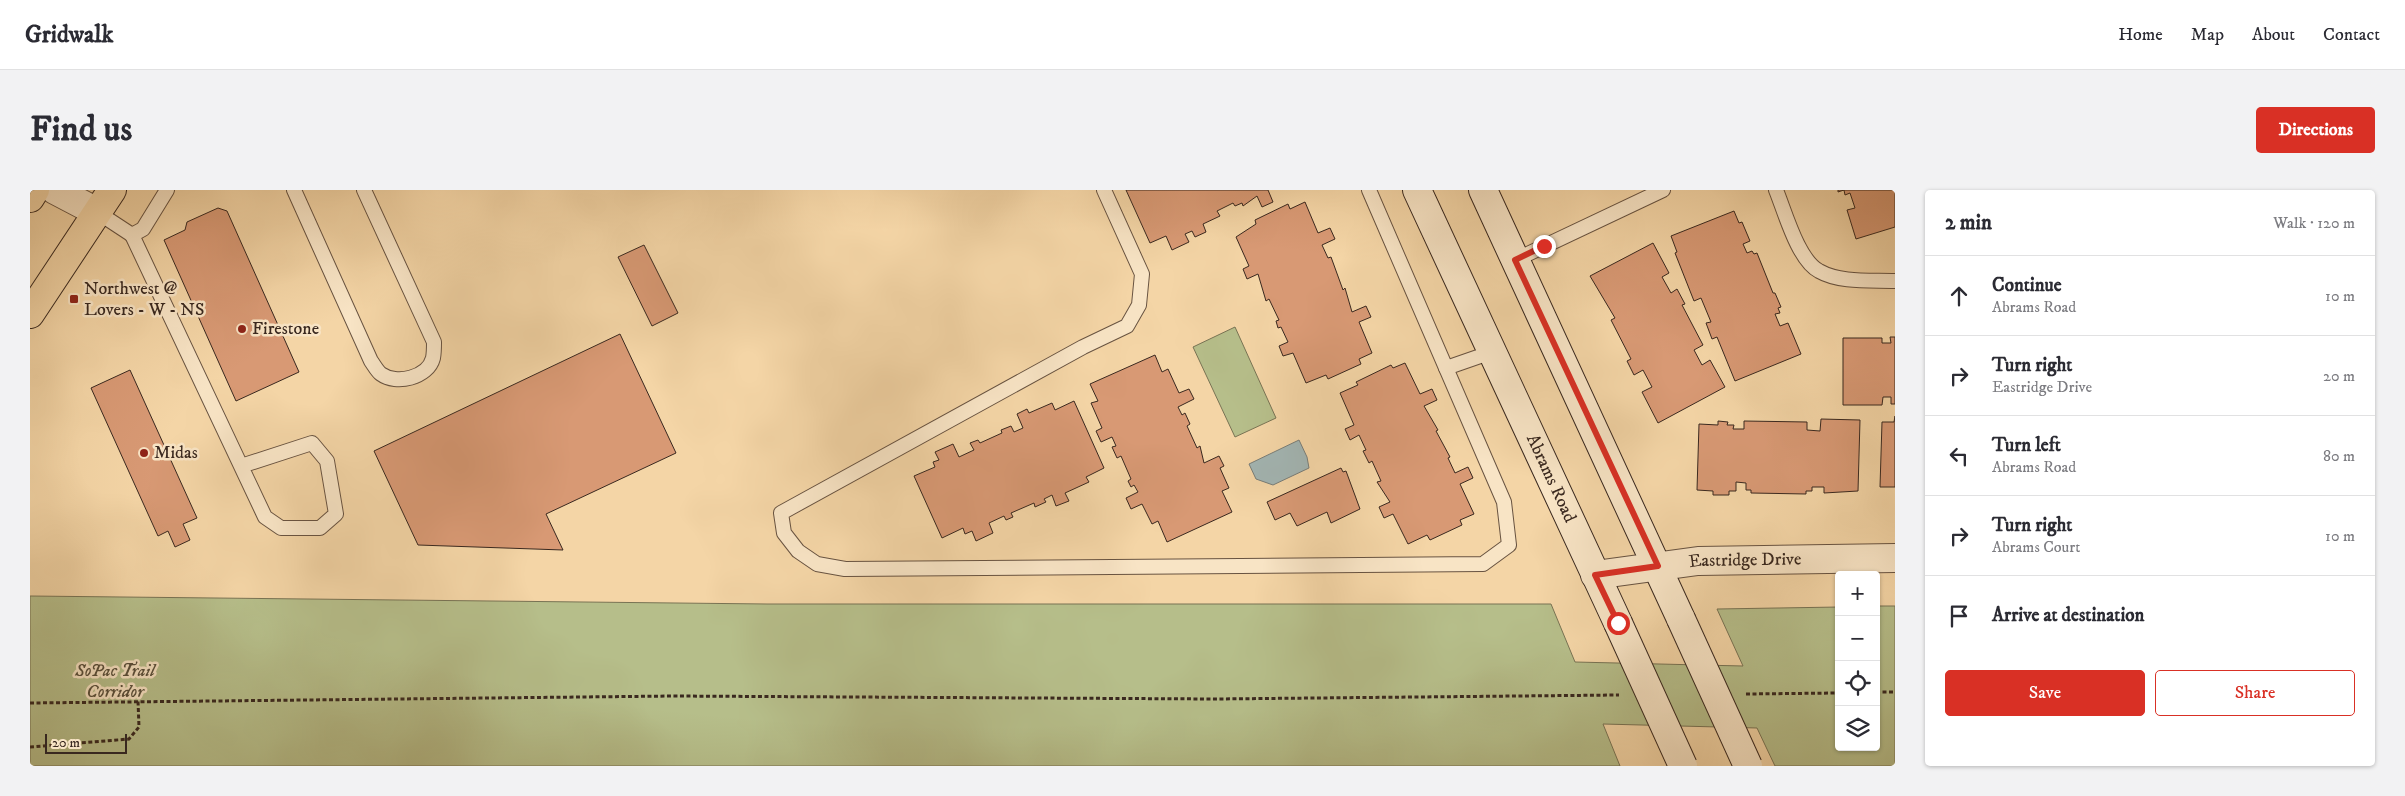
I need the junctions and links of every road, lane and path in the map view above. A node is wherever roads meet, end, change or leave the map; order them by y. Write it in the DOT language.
graph roads {
  1 [pos="35,190"];
  2 [pos="55,190"];
  3 [pos="167,190"];
  4 [pos="294,190"];
  5 [pos="364,190"];
  6 [pos="1104,190"];
  7 [pos="1369,190"];
  8 [pos="1417,190"];
  9 [pos="1483,190"];
  10 [pos="1663,190"];
  11 [pos="1776,190"];
  12 [pos="30,198"];
  13 [pos="104,201"];
  14 [pos="132,235"];
  15 [pos="1515,260"];
  16 [pos="1895,281"];
  17 [pos="30,314"];
  18 [pos="1492,352"];
  19 [pos="1446,368"];
  20 [pos="241,466"];
  21 [pos="1895,558"];
  22 [pos="1658,566"];
  23 [pos="1595,575"];
  24 [pos="1880,692"];
  25 [pos="1895,692"];
  26 [pos="1835,693"];
  27 [pos="1740,694"];
  28 [pos="1621,695"];
  29 [pos="138,701"];
  30 [pos="30,703"];
  31 [pos="30,746"];
  32 [pos="1683,766"];
  33 [pos="1748,766"];
  1 -- 12 [label="main road"];
  2 -- 13 [label="main road"];
  3 -- 14 [label="lane"];
  4 -- 5 [label="lane"];
  6 -- 19 [label="lane"];
  7 -- 19 [label="lane"];
  8 -- 18 [label="main road, Abrams Road"];
  9 -- 15 [label="main road"];
  10 -- 15 [label="lane"];
  11 -- 16 [label="lane"];
  13 -- 14 [label="lane"];
  13 -- 17 [label="main road"];
  14 -- 20 [label="lane"];
  15 -- 22 [label="main road"];
  18 -- 19 [label="lane"];
  18 -- 23 [label="main road, Abrams Road"];
  20 -- 20 [label="lane"];
  21 -- 22 [label="main road, Eastridge Drive"];
  22 -- 23 [label="main road, Eastridge Drive"];
  22 -- 33 [label="main road, bridge"];
  23 -- 32 [label="main road, Abrams Road, bridge"];
  24 -- 25 [label="path"];
  26 -- 27 [label="path"];
  28 -- 29 [label="path"];
  29 -- 30 [label="path"];
  29 -- 31 [label="path"];
}
